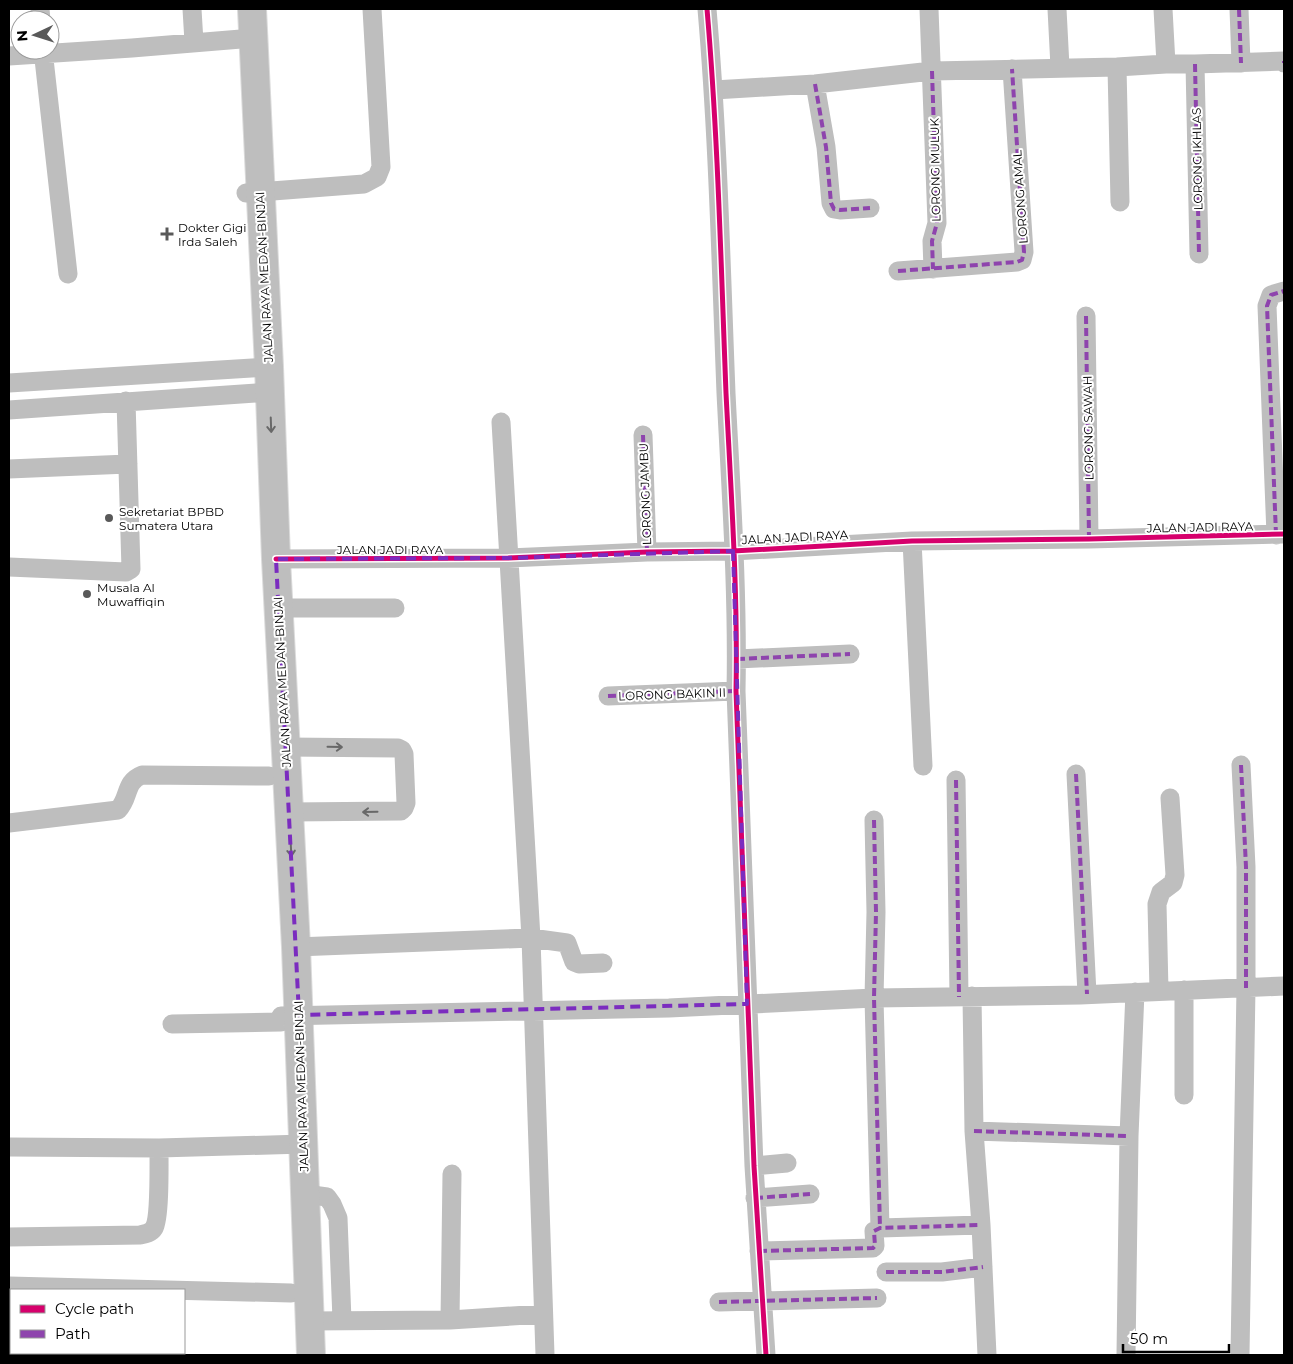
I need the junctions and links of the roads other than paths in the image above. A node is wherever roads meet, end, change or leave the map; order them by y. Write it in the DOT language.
graph roads {
  1 [pos="192,9"];
  2 [pos="240,9"];
  3 [pos="252,9"];
  4 [pos="372,9"];
  5 [pos="707,9"];
  6 [pos="929,9"];
  7 [pos="1058,9"];
  8 [pos="1163,9"];
  9 [pos="1239,9"];
  10 [pos="242,39"];
  11 [pos="194,42"];
  12 [pos="60,50"];
  13 [pos="45,60"];
  14 [pos="1284,62"];
  15 [pos="1240,63"];
  16 [pos="1166,64"];
  17 [pos="1195,64"];
  18 [pos="1117,67"];
  19 [pos="1060,68"];
  20 [pos="1012,69"];
  21 [pos="932,71"];
  22 [pos="815,84"];
  23 [pos="714,90"];
  24 [pos="253,193"];
  25 [pos="1120,202"];
  26 [pos="870,208"];
  27 [pos="1198,254"];
  28 [pos="933,269"];
  29 [pos="898,272"];
  30 [pos="68,274"];
  31 [pos="1284,291"];
  32 [pos="1086,316"];
  33 [pos="260,380"];
  34 [pos="9,383"];
  35 [pos="126,401"];
  36 [pos="9,410"];
  37 [pos="501,422"];
  38 [pos="642,435"];
  39 [pos="128,464"];
  40 [pos="9,470"];
  41 [pos="1280,535"];
  42 [pos="1089,539"];
  43 [pos="912,541"];
  44 [pos="733,551"];
  45 [pos="647,552"];
  46 [pos="508,558"];
  47 [pos="276,560"];
  48 [pos="9,567"];
  49 [pos="279,608"];
  50 [pos="395,608"];
  51 [pos="850,654"];
  52 [pos="737,659"];
  53 [pos="736,691"];
  54 [pos="608,696"];
  55 [pos="286,747"];
  56 [pos="1241,765"];
  57 [pos="923,766"];
  58 [pos="1076,774"];
  59 [pos="269,776"];
  60 [pos="956,780"];
  61 [pos="1170,798"];
  62 [pos="289,812"];
  63 [pos="874,820"];
  64 [pos="9,823"];
  65 [pos="531,938"];
  66 [pos="296,946"];
  67 [pos="604,963"];
  68 [pos="1284,986"];
  69 [pos="1246,988"];
  70 [pos="1184,990"];
  71 [pos="1159,991"];
  72 [pos="1135,992"];
  73 [pos="1087,994"];
  74 [pos="965,997"];
  75 [pos="874,998"];
  76 [pos="747,1004"];
  77 [pos="533,1010"];
  78 [pos="287,1018"];
  79 [pos="172,1024"];
  80 [pos="1184,1095"];
  81 [pos="974,1132"];
  82 [pos="1130,1136"];
  83 [pos="295,1145"];
  84 [pos="9,1147"];
  85 [pos="159,1148"];
  86 [pos="787,1163"];
  87 [pos="754,1166"];
  88 [pos="452,1174"];
  89 [pos="306,1194"];
  90 [pos="810,1194"];
  91 [pos="755,1198"];
  92 [pos="981,1225"];
  93 [pos="880,1228"];
  94 [pos="9,1237"];
  95 [pos="759,1251"];
  96 [pos="983,1267"];
  97 [pos="886,1272"];
  98 [pos="9,1286"];
  99 [pos="130,1289"];
  100 [pos="185,1290"];
  101 [pos="291,1293"];
  102 [pos="877,1298"];
  103 [pos="719,1302"];
  104 [pos="763,1302"];
  105 [pos="543,1314"];
  106 [pos="342,1320"];
  107 [pos="450,1320"];
  108 [pos="309,1321"];
  109 [pos="293,1355"];
  110 [pos="311,1355"];
  111 [pos="545,1355"];
  112 [pos="766,1355"];
  113 [pos="987,1355"];
  114 [pos="1126,1355"];
  115 [pos="1240,1355"];
  1 -- 11 [label="street"];
  2 -- 10 [label="highway, JALAN RAYA MEDAN-BINJAI"];
  3 -- 24 [label="highway, JALAN RAYA MEDAN-BINJAI"];
  4 -- 24 [label="street"];
  5 -- 23 [label="street"];
  6 -- 21 [label="street, LORONG MULUK"];
  7 -- 19 [label="street"];
  8 -- 16 [label="street"];
  9 -- 15 [label="street"];
  10 -- 11 [label="street"];
  10 -- 24 [label="highway, JALAN RAYA MEDAN-BINJAI"];
  11 -- 12 [label="street"];
  13 -- 30 [label="street"];
  14 -- 15 [label="street"];
  15 -- 17 [label="street"];
  16 -- 17 [label="street"];
  16 -- 18 [label="street"];
  17 -- 27 [label="street, LORONG IKHLAS"];
  18 -- 19 [label="street"];
  18 -- 25 [label="street"];
  19 -- 20 [label="street"];
  20 -- 21 [label="street"];
  20 -- 28 [label="street, LORONG AMAL"];
  21 -- 22 [label="street"];
  21 -- 28 [label="street, LORONG MULUK"];
  22 -- 23 [label="street"];
  22 -- 26 [label="street"];
  23 -- 44 [label="street"];
  24 -- 33 [label="highway, JALAN RAYA MEDAN-BINJAI"];
  28 -- 29 [label="street, LORONG AMAL"];
  31 -- 41 [label="street"];
  32 -- 42 [label="street, LORONG SAWAH"];
  33 -- 34 [label="street"];
  33 -- 35 [label="street"];
  33 -- 47 [label="highway, JALAN RAYA MEDAN-BINJAI, one-way"];
  33 -- 59 [label="highway, JALAN RAYA MEDAN-BINJAI"];
  35 -- 36 [label="street"];
  35 -- 39 [label="street"];
  37 -- 46 [label="street"];
  38 -- 45 [label="street, LORONG JAMBU"];
  39 -- 40 [label="street"];
  39 -- 48 [label="street"];
  41 -- 42 [label="street, JALAN JADI RAYA"];
  42 -- 43 [label="street, JALAN JADI RAYA"];
  43 -- 44 [label="street, JALAN JADI RAYA"];
  43 -- 57 [label="street"];
  44 -- 45 [label="street, JALAN JADI RAYA"];
  44 -- 52 [label="street"];
  45 -- 46 [label="street, JALAN JADI RAYA"];
  46 -- 47 [label="street, JALAN JADI RAYA"];
  46 -- 65 [label="street"];
  47 -- 49 [label="highway, JALAN RAYA MEDAN-BINJAI"];
  49 -- 50 [label="street"];
  49 -- 55 [label="highway, JALAN RAYA MEDAN-BINJAI"];
  51 -- 52 [label="street"];
  52 -- 53 [label="street"];
  53 -- 54 [label="street, LORONG BAKIN II"];
  53 -- 76 [label="street"];
  55 -- 62 [label="highway, JALAN RAYA MEDAN-BINJAI"];
  55 -- 62 [label="street, one-way"];
  56 -- 69 [label="street"];
  58 -- 73 [label="street"];
  59 -- 64 [label="street"];
  59 -- 78 [label="highway, JALAN RAYA MEDAN-BINJAI"];
  60 -- 74 [label="street"];
  61 -- 71 [label="street"];
  62 -- 66 [label="highway, JALAN RAYA MEDAN-BINJAI, one-way"];
  63 -- 75 [label="street"];
  65 -- 66 [label="street"];
  65 -- 67 [label="street"];
  65 -- 77 [label="street"];
  66 -- 78 [label="highway, JALAN RAYA MEDAN-BINJAI"];
  68 -- 69 [label="street"];
  69 -- 70 [label="street"];
  69 -- 115 [label="street"];
  70 -- 71 [label="street"];
  70 -- 80 [label="street"];
  71 -- 72 [label="street"];
  72 -- 73 [label="street"];
  72 -- 82 [label="street"];
  73 -- 74 [label="street"];
  74 -- 75 [label="street"];
  74 -- 81 [label="street"];
  75 -- 76 [label="street"];
  75 -- 93 [label="street"];
  76 -- 77 [label="street"];
  76 -- 87 [label="street"];
  77 -- 78 [label="street"];
  77 -- 105 [label="street"];
  78 -- 79 [label="street"];
  78 -- 83 [label="highway, JALAN RAYA MEDAN-BINJAI"];
  81 -- 82 [label="street"];
  81 -- 92 [label="street"];
  82 -- 114 [label="street"];
  83 -- 85 [label="street"];
  83 -- 89 [label="highway, JALAN RAYA MEDAN-BINJAI"];
  83 -- 101 [label="highway, JALAN RAYA MEDAN-BINJAI"];
  84 -- 85 [label="street"];
  85 -- 94 [label="street"];
  86 -- 87 [label="street"];
  87 -- 91 [label="street"];
  88 -- 107 [label="street"];
  89 -- 106 [label="street"];
  89 -- 108 [label="highway, JALAN RAYA MEDAN-BINJAI"];
  90 -- 91 [label="street"];
  91 -- 95 [label="street"];
  92 -- 93 [label="street"];
  92 -- 96 [label="street"];
  93 -- 95 [label="street"];
  95 -- 104 [label="street"];
  96 -- 97 [label="street"];
  96 -- 113 [label="street"];
  98 -- 99 [label="street"];
  100 -- 101 [label="street"];
  101 -- 109 [label="highway, JALAN RAYA MEDAN-BINJAI"];
  102 -- 104 [label="street"];
  103 -- 104 [label="street"];
  104 -- 112 [label="street"];
  105 -- 107 [label="street"];
  105 -- 111 [label="street"];
  106 -- 107 [label="street"];
  106 -- 108 [label="street"];
  108 -- 110 [label="highway, JALAN RAYA MEDAN-BINJAI"];
}
